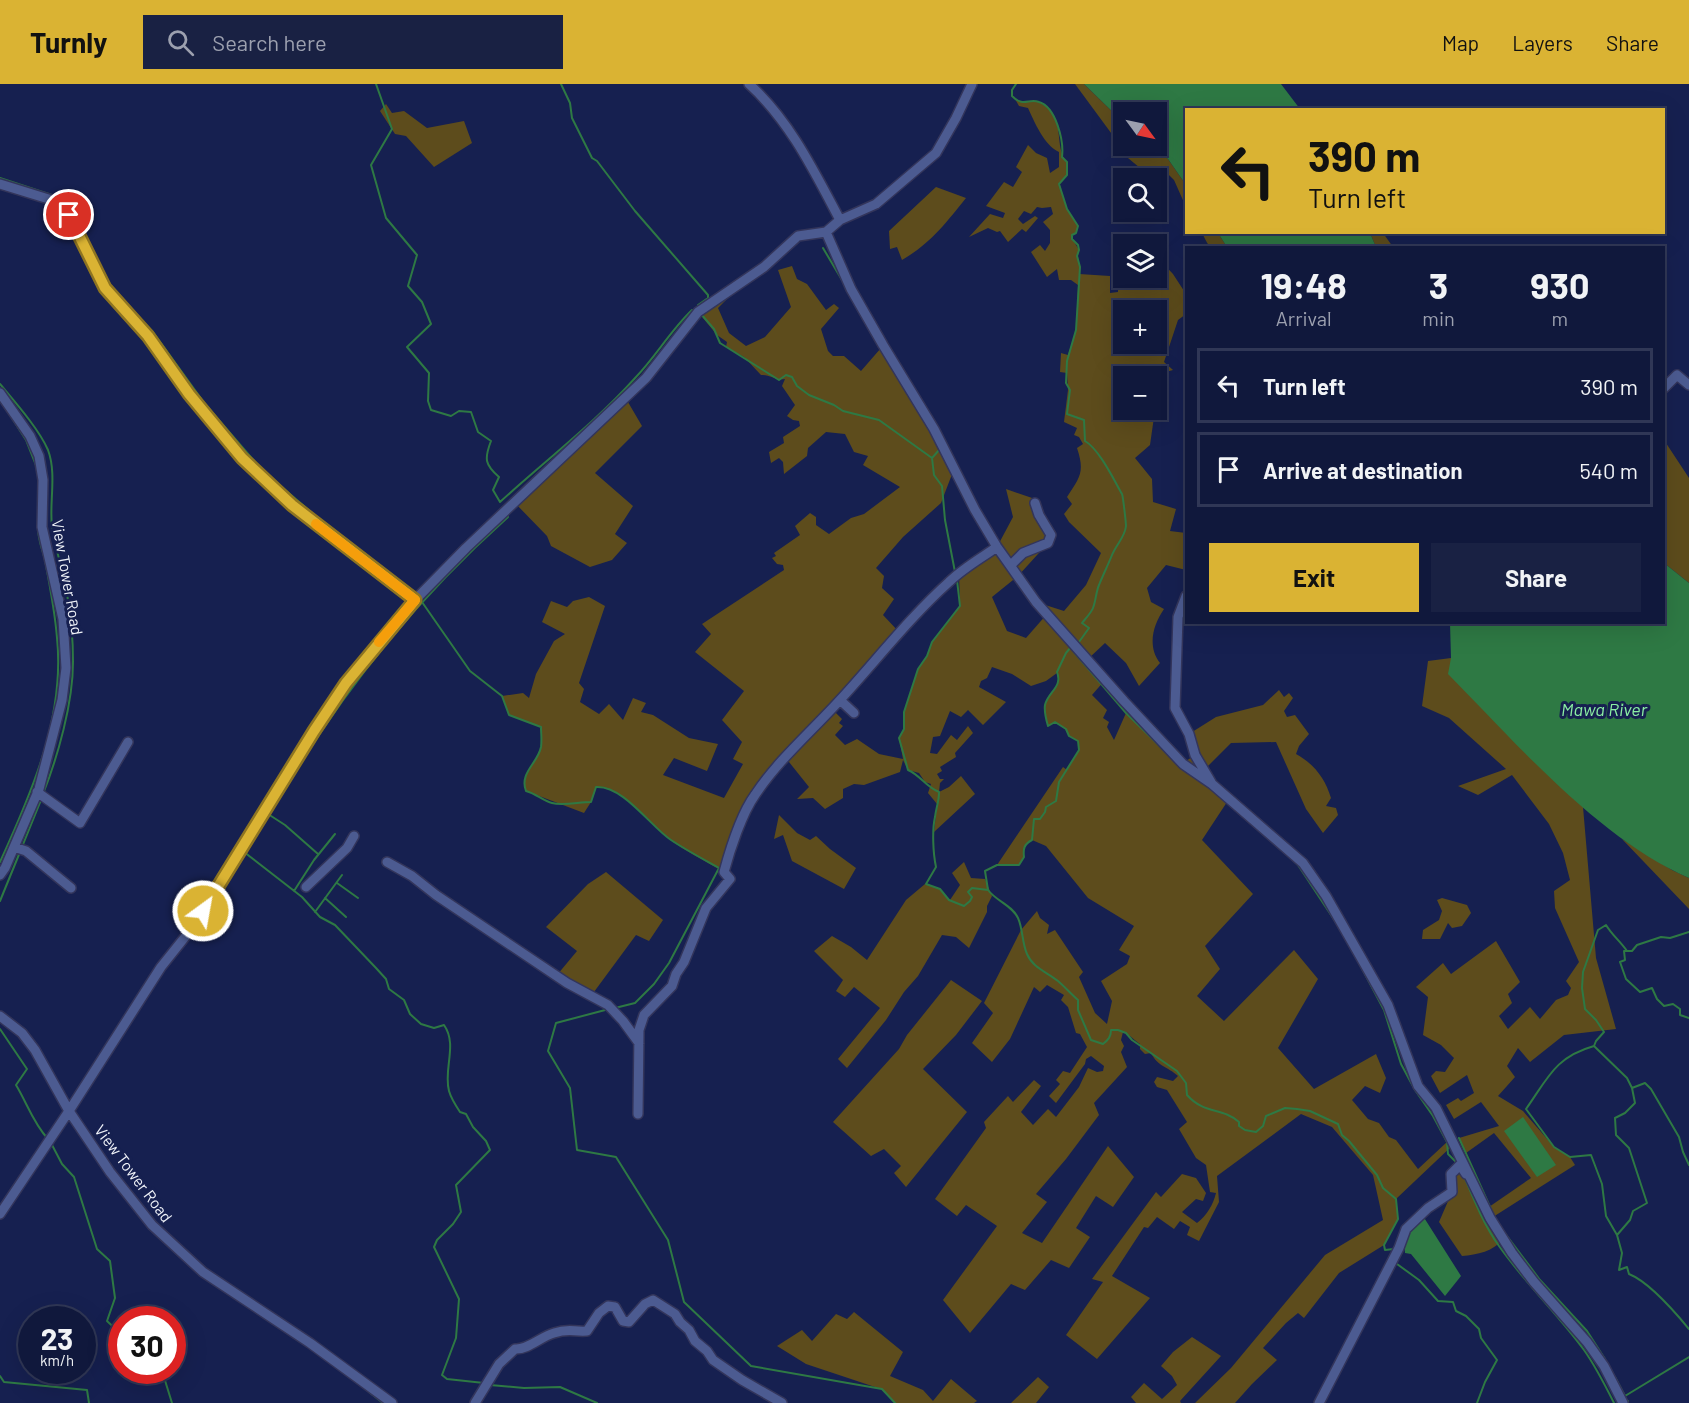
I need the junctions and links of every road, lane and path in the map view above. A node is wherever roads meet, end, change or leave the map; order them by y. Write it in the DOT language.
graph roads {
  1 [pos="749,84"];
  2 [pos="972,84"];
  3 [pos="0,184"];
  4 [pos="840,220"];
  5 [pos="826,232"];
  6 [pos="1689,385"];
  7 [pos="1665,387"];
  8 [pos="0,393"];
  9 [pos="1035,503"];
  10 [pos="997,547"];
  11 [pos="1011,565"];
  12 [pos="1185,599"];
  13 [pos="415,600"];
  14 [pos="840,700"];
  15 [pos="854,713"];
  16 [pos="128,742"];
  17 [pos="1212,784"];
  18 [pos="37,792"];
  19 [pos="354,836"];
  20 [pos="14,847"];
  21 [pos="387,862"];
  22 [pos="0,875"];
  23 [pos="306,887"];
  24 [pos="71,888"];
  25 [pos="0,1016"];
  26 [pos="639,1043"];
  27 [pos="69,1111"];
  28 [pos="638,1114"];
  29 [pos="1472,1181"];
  30 [pos="0,1214"];
  31 [pos="392,1403"];
  32 [pos="475,1403"];
  33 [pos="782,1403"];
  34 [pos="1319,1403"];
  35 [pos="1623,1403"];
  1 -- 4 [label="street"];
  2 -- 4 [label="street"];
  3 -- 13 [label="street"];
  4 -- 5 [label="street"];
  5 -- 10 [label="street"];
  5 -- 13 [label="street"];
  6 -- 7 [label="street"];
  8 -- 18 [label="street, View Tower Road"];
  9 -- 11 [label="street"];
  10 -- 11 [label="street"];
  10 -- 14 [label="street"];
  11 -- 17 [label="street"];
  12 -- 17 [label="street"];
  13 -- 27 [label="street"];
  14 -- 15 [label="street"];
  14 -- 26 [label="street"];
  16 -- 18 [label="street"];
  17 -- 29 [label="street"];
  18 -- 20 [label="street, View Tower Road"];
  19 -- 23 [label="street"];
  20 -- 22 [label="street, View Tower Road"];
  20 -- 24 [label="street"];
  21 -- 26 [label="street"];
  25 -- 27 [label="street, View Tower Road"];
  26 -- 28 [label="street"];
  27 -- 30 [label="street"];
  27 -- 31 [label="street, View Tower Road"];
  29 -- 34 [label="street"];
  29 -- 35 [label="street"];
  32 -- 33 [label="street"];
}
